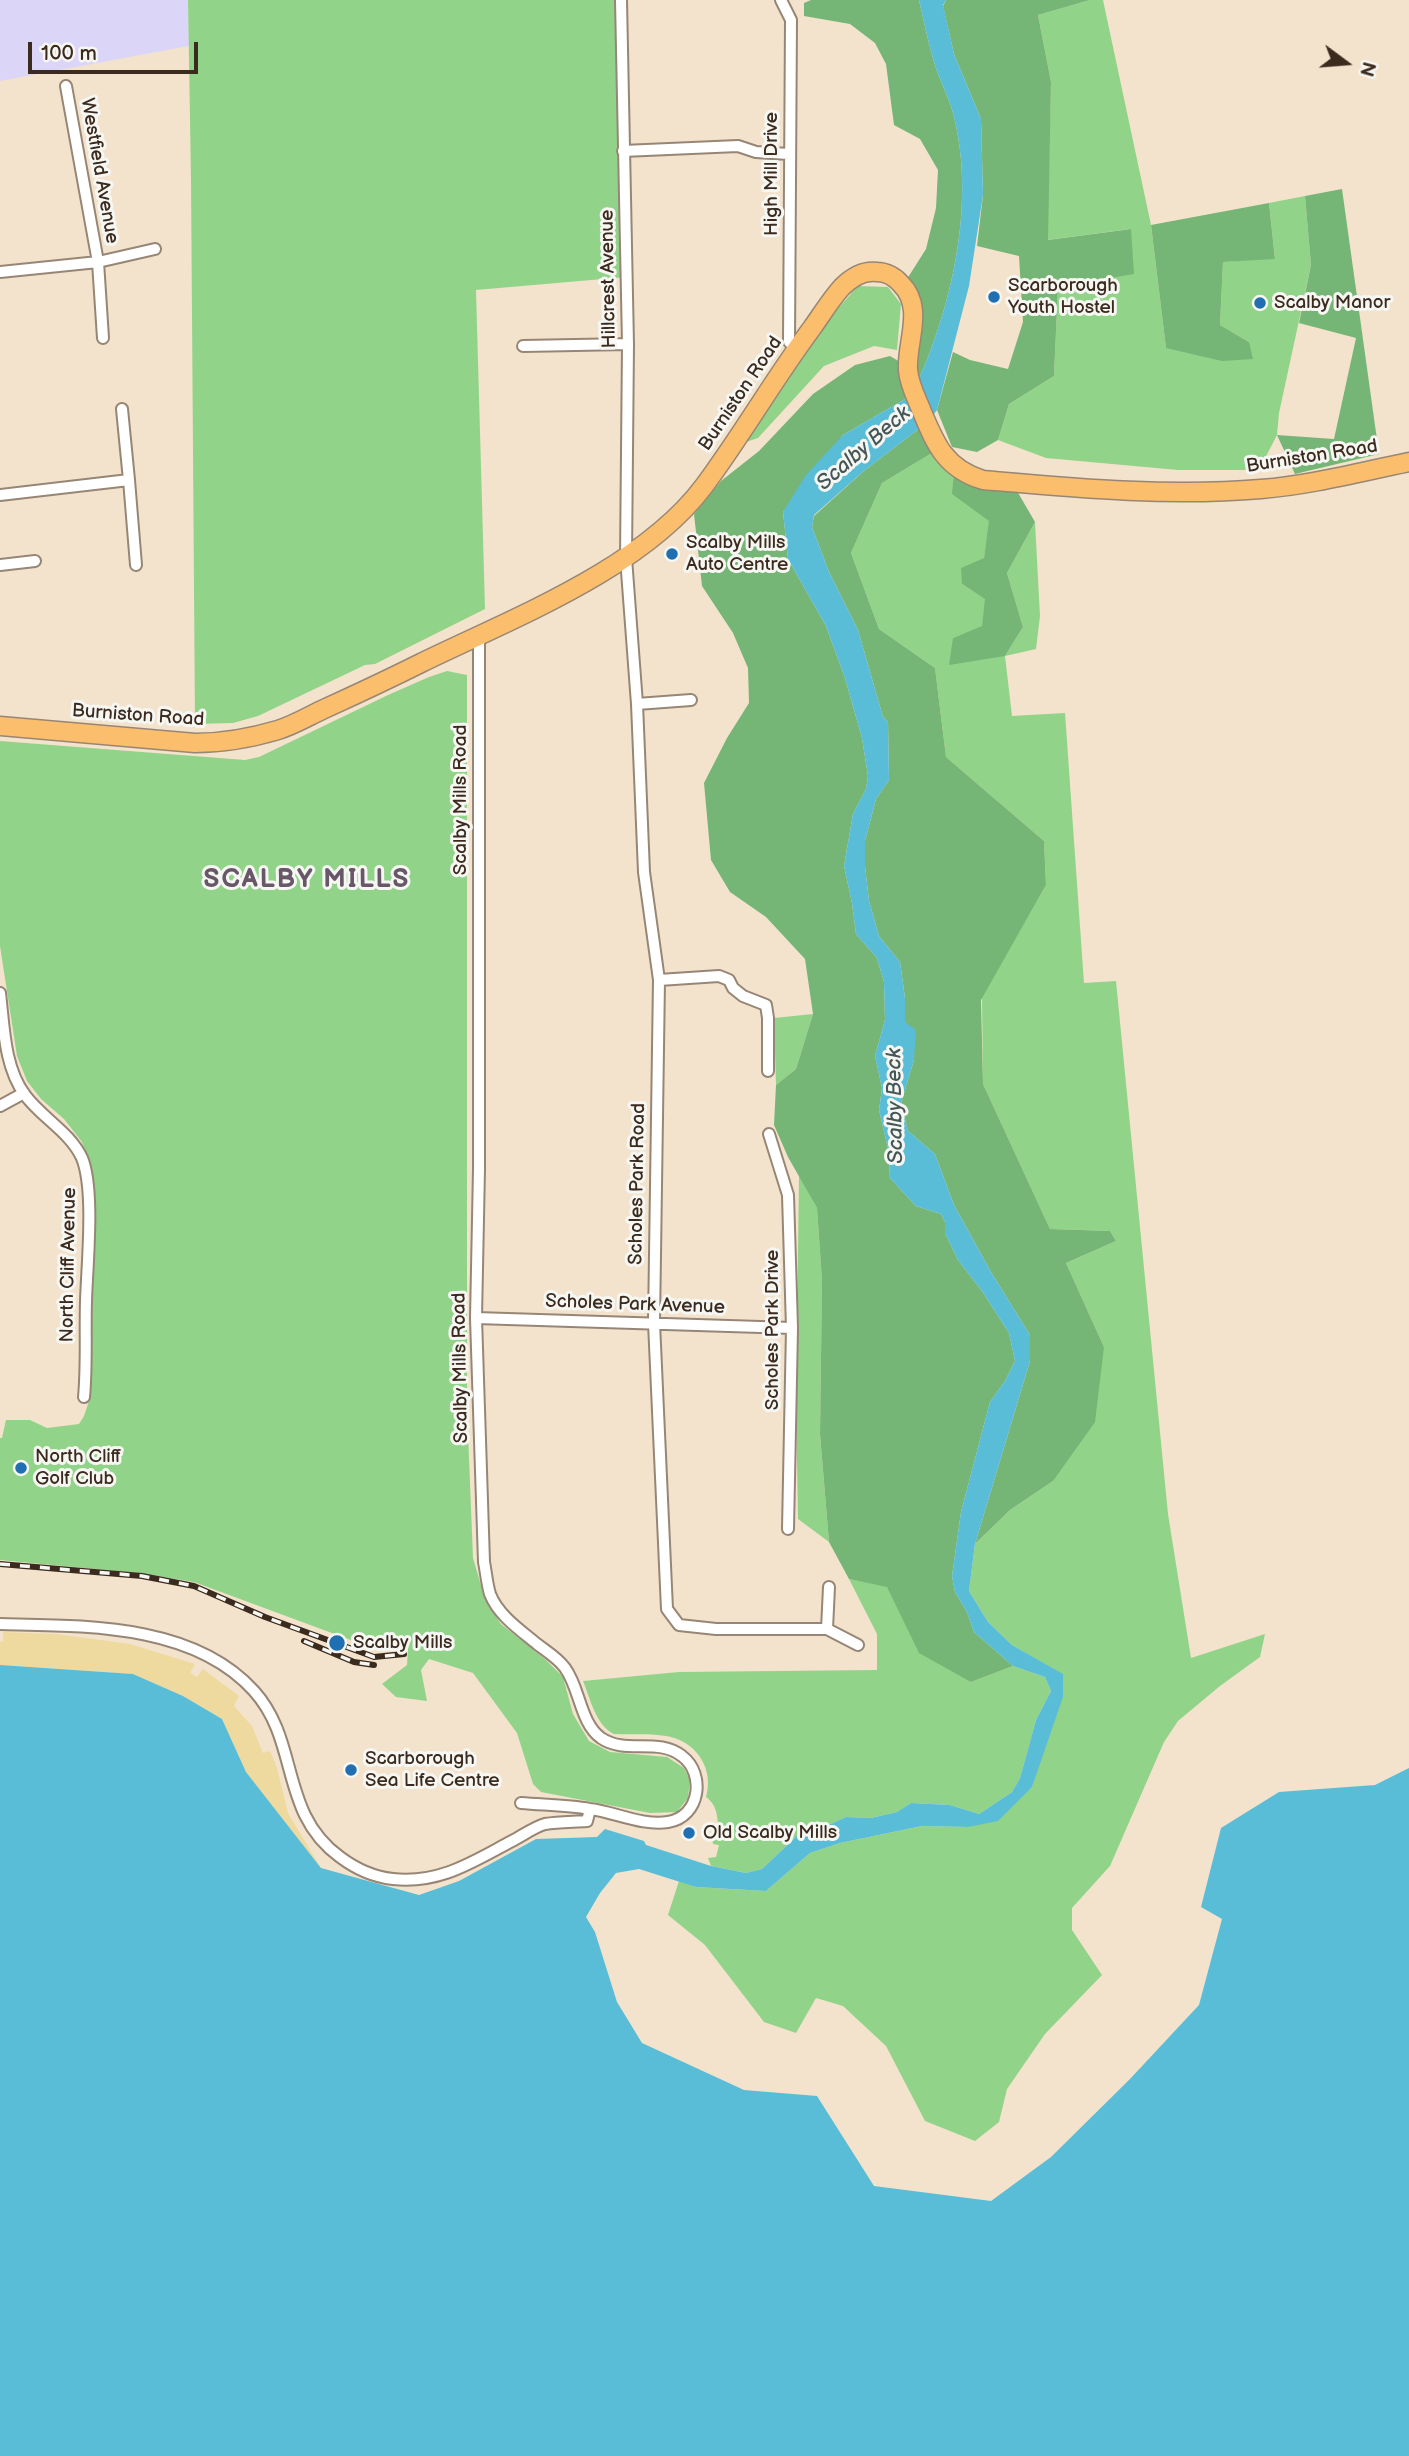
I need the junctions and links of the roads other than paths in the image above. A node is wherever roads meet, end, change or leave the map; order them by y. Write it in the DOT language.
graph roads {
  1 [pos="621,0"];
  2 [pos="781,0"];
  3 [pos="66,86"];
  4 [pos="622,152"];
  5 [pos="789,154"];
  6 [pos="155,249"];
  7 [pos="98,262"];
  8 [pos="0,272"];
  9 [pos="103,338"];
  10 [pos="628,344"];
  11 [pos="523,346"];
  12 [pos="797,348"];
  13 [pos="122,409"];
  14 [pos="1409,462"];
  15 [pos="129,480"];
  16 [pos="0,495"];
  17 [pos="626,558"];
  18 [pos="35,561"];
  19 [pos="0,565"];
  20 [pos="136,565"];
  21 [pos="479,635"];
  22 [pos="691,699"];
  23 [pos="637,704"];
  24 [pos="0,726"];
  25 [pos="659,980"];
  26 [pos="0,993"];
  27 [pos="768,1071"];
  28 [pos="24,1094"];
  29 [pos="0,1107"];
  30 [pos="769,1134"];
  31 [pos="476,1318"];
  32 [pos="654,1323"];
  33 [pos="792,1328"];
  34 [pos="84,1397"];
  35 [pos="788,1530"];
  36 [pos="829,1587"];
  37 [pos="0,1624"];
  38 [pos="827,1629"];
  39 [pos="858,1645"];
  40 [pos="521,1803"];
  41 [pos="590,1809"];
  1 -- 4 [label="street, Hillcrest Avenue"];
  2 -- 5 [label="street, High Mill Drive"];
  3 -- 7 [label="street, Westfield Avenue"];
  4 -- 5 [label="street"];
  4 -- 10 [label="street, Hillcrest Avenue"];
  5 -- 12 [label="street, High Mill Drive"];
  6 -- 7 [label="street, Westfield Avenue"];
  7 -- 8 [label="street, Westfield Avenue"];
  7 -- 9 [label="street, Westfield Avenue"];
  10 -- 11 [label="street"];
  10 -- 17 [label="street, Hillcrest Avenue"];
  12 -- 14 [label="main road, Burniston Road"];
  12 -- 17 [label="main road, Burniston Road"];
  13 -- 15 [label="street"];
  15 -- 16 [label="street"];
  15 -- 20 [label="street"];
  17 -- 21 [label="main road, Burniston Road"];
  17 -- 23 [label="street, Scholes Park Road"];
  18 -- 19 [label="street"];
  21 -- 24 [label="main road, Burniston Road"];
  21 -- 31 [label="street, Scalby Mills Road"];
  22 -- 23 [label="street"];
  23 -- 25 [label="street, Scholes Park Road"];
  25 -- 27 [label="street"];
  25 -- 32 [label="street, Scholes Park Road"];
  26 -- 28 [label="street, North Cliff Avenue"];
  28 -- 29 [label="street"];
  28 -- 34 [label="street, North Cliff Avenue"];
  30 -- 33 [label="street, Scholes Park Drive"];
  31 -- 32 [label="street, Scholes Park Avenue"];
  31 -- 41 [label="street, Scalby Mills Road"];
  32 -- 33 [label="street, Scholes Park Avenue"];
  32 -- 38 [label="street, Scholes Park Road"];
  33 -- 35 [label="street, Scholes Park Drive"];
  36 -- 38 [label="street"];
  37 -- 41 [label="street"];
  38 -- 39 [label="street, Scholes Park Road"];
  40 -- 41 [label="street, Scalby Mills Road"];
}
